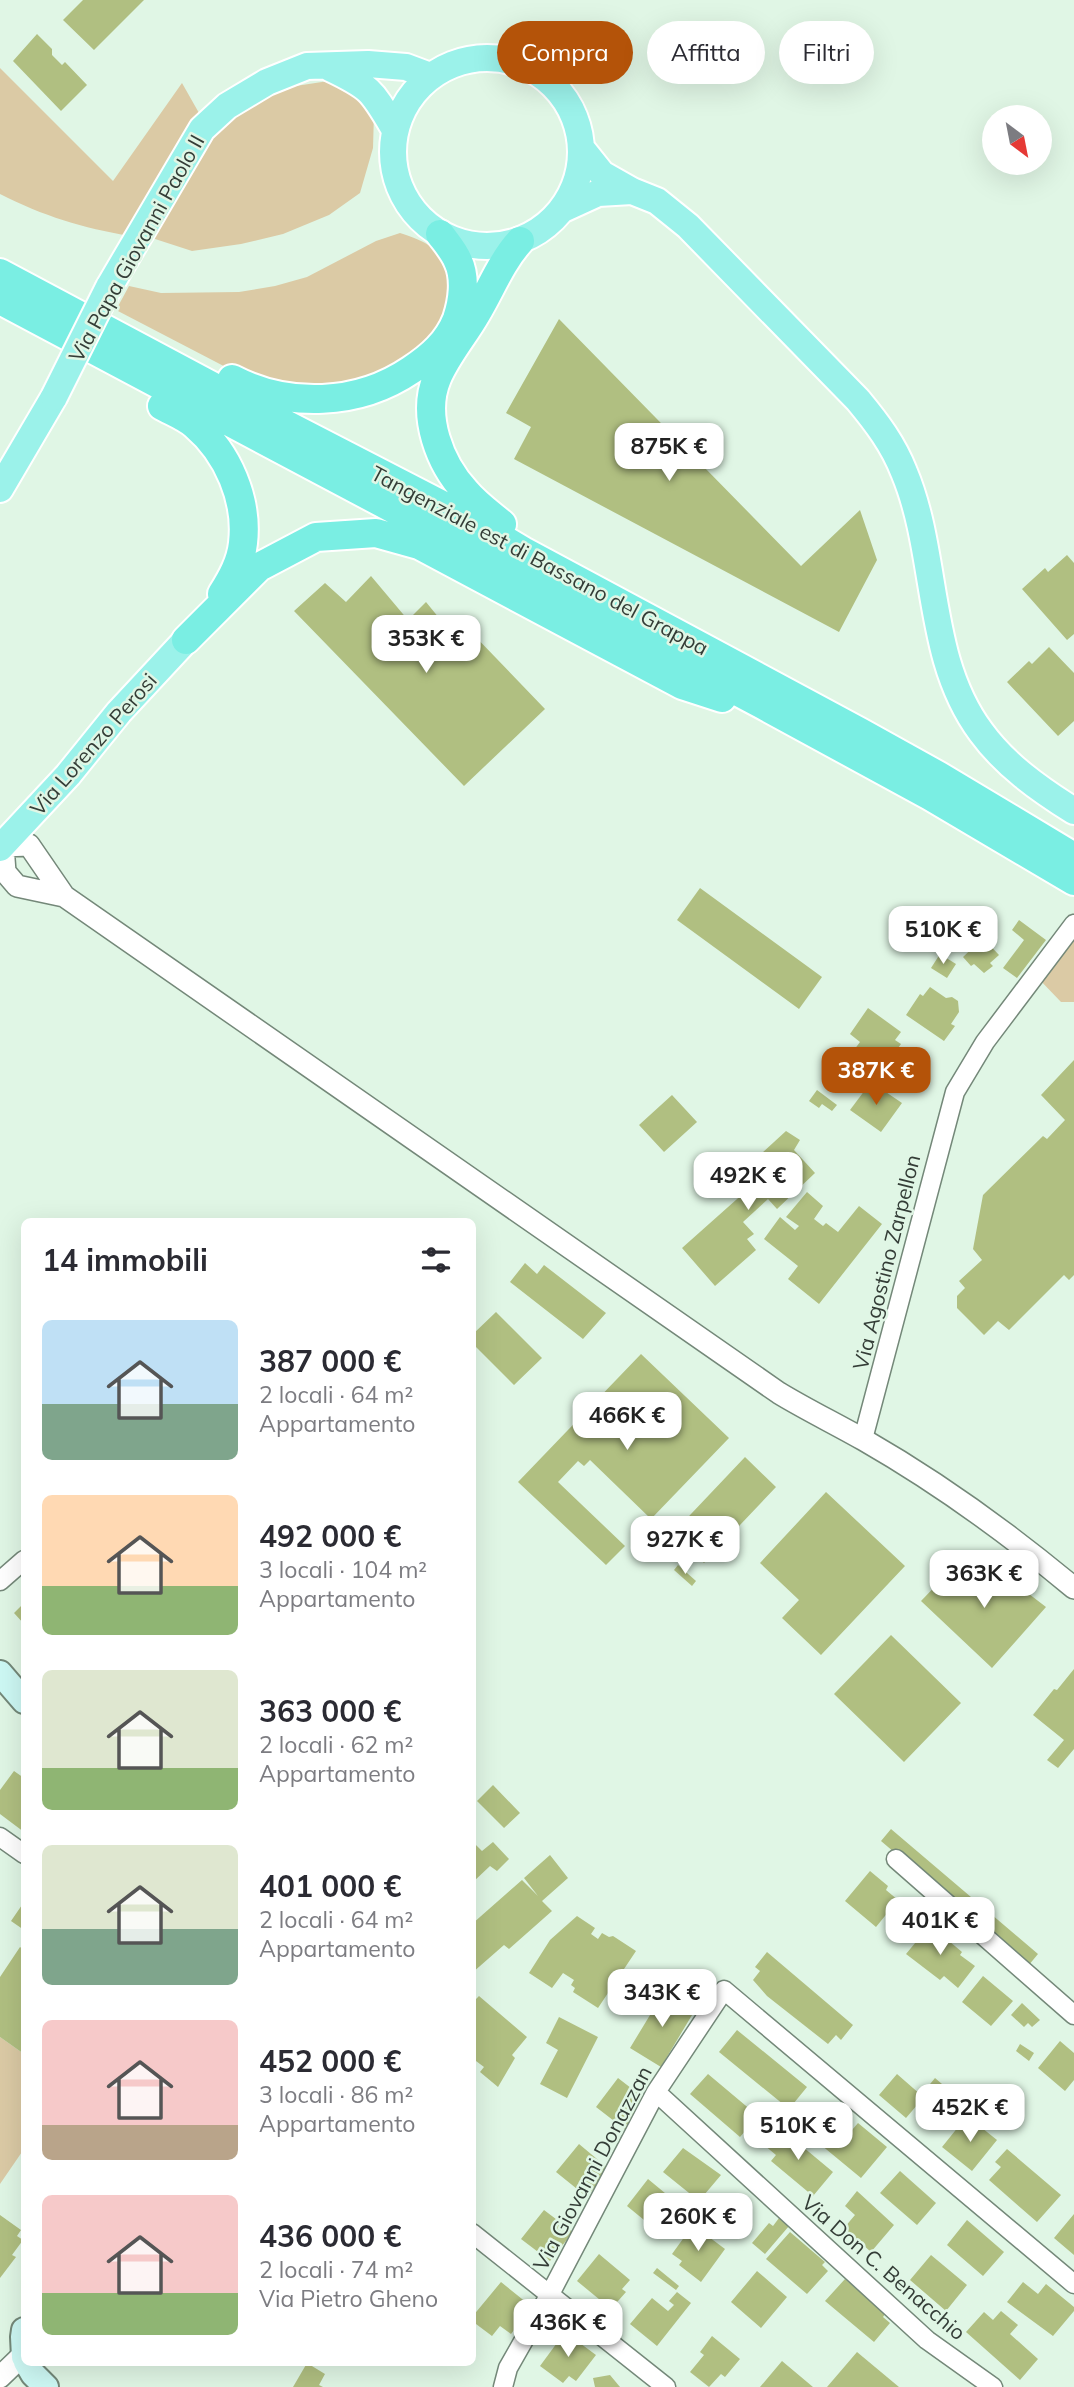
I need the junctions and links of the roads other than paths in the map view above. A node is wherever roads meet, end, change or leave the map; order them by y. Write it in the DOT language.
graph roads {
  1 [pos="325,65"];
  2 [pos="430,76"];
  3 [pos="395,130"];
  4 [pos="582,149"];
  5 [pos="632,191"];
  6 [pos="563,209"];
  7 [pos="440,234"];
  8 [pos="520,240"];
  9 [pos="0,256"];
  10 [pos="0,273"];
  11 [pos="0,300"];
  12 [pos="100,300"];
  13 [pos="0,320"];
  14 [pos="0,489"];
  15 [pos="186,640"];
  16 [pos="763,705"];
  17 [pos="860,732"];
  18 [pos="1074,811"];
  19 [pos="1,847"];
  20 [pos="1074,857"];
  21 [pos="1074,881"];
  22 [pos="64,896"];
  23 [pos="1074,923"];
  24 [pos="863,1439"];
  25 [pos="21,1563"];
  26 [pos="0,1581"];
  27 [pos="1074,1588"];
  28 [pos="0,1673"];
  29 [pos="21,1697"];
  30 [pos="0,1837"];
  31 [pos="21,1852"];
  32 [pos="896,1860"];
  33 [pos="1074,2015"];
  34 [pos="656,2092"];
  35 [pos="476,2235"];
  36 [pos="1074,2284"];
  37 [pos="550,2294"];
  38 [pos="21,2358"];
  39 [pos="0,2377"];
  40 [pos="503,2387"];
  41 [pos="666,2387"];
  42 [pos="993,2387"];
  1 -- 2 [label="main road, Via Papa Giovanni Paolo II"];
  1 -- 3 [label="main road"];
  1 -- 12 [label="main road, Via Papa Giovanni Paolo II"];
  2 -- 3 [label="main road"];
  2 -- 4 [label="main road"];
  3 -- 7 [label="main road"];
  4 -- 5 [label="main road"];
  4 -- 6 [label="main road"];
  5 -- 6 [label="main road"];
  5 -- 18 [label="main road"];
  6 -- 8 [label="main road"];
  7 -- 8 [label="main road"];
  7 -- 12 [label="highway"];
  8 -- 17 [label="highway"];
  9 -- 12 [label="highway"];
  10 -- 17 [label="highway, Tangenziale est di Bassano del Grappa"];
  11 -- 16 [label="highway, Tangenziale est di Bassano del Grappa"];
  12 -- 14 [label="main road, Via Papa Giovanni Paolo II, bridge"];
  13 -- 15 [label="highway"];
  15 -- 16 [label="highway"];
  15 -- 19 [label="main road, Via Lorenzo Perosi"];
  16 -- 21 [label="highway, Tangenziale est di Bassano del Grappa"];
  17 -- 20 [label="highway, Tangenziale est di Bassano del Grappa"];
  19 -- 22 [label="street, Via Lorenzo Perosi"];
  19 -- 22 [label="street"];
  22 -- 24 [label="street"];
  23 -- 24 [label="street, Via Agostino Zarpellon"];
  24 -- 27 [label="street"];
  25 -- 26 [label="street"];
  28 -- 29 [label="main road"];
  30 -- 31 [label="street"];
  32 -- 33 [label="street"];
  34 -- 36 [label="street, Via Giovanni Donazzan"];
  34 -- 37 [label="street, Via Giovanni Donazzan"];
  34 -- 42 [label="street, Via Don C. Benacchio"];
  35 -- 37 [label="street"];
  37 -- 40 [label="street, Via Giovanni Donazzan"];
  37 -- 41 [label="street"];
  38 -- 39 [label="street"];
}
